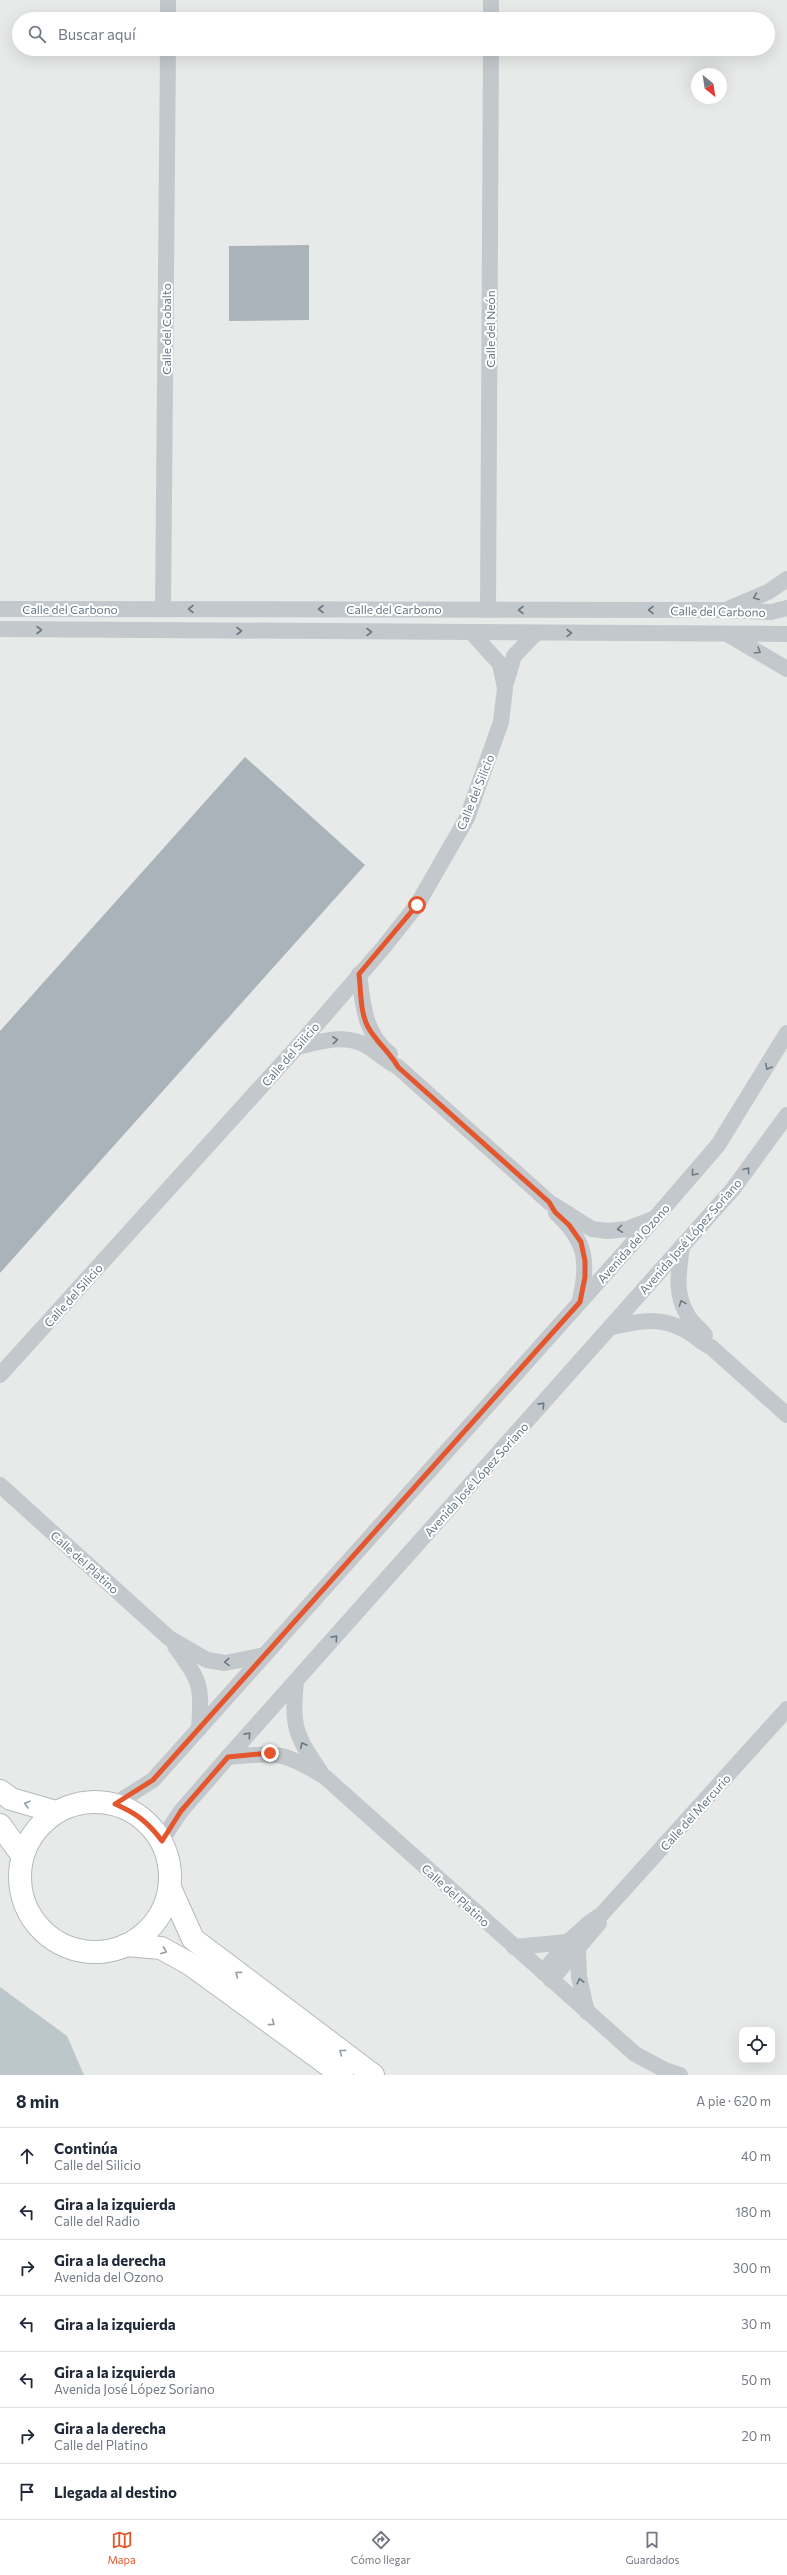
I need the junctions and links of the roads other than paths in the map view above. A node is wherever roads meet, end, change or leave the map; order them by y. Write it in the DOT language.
graph roads {
  1 [pos="168,0"];
  2 [pos="491,0"];
  3 [pos="168,12"];
  4 [pos="491,12"];
  5 [pos="168,56"];
  6 [pos="491,56"];
  7 [pos="787,579"];
  8 [pos="787,608"];
  9 [pos="0,609"];
  10 [pos="163,609"];
  11 [pos="488,610"];
  12 [pos="723,610"];
  13 [pos="0,629"];
  14 [pos="472,632"];
  15 [pos="536,633"];
  16 [pos="728,634"];
  17 [pos="787,634"];
  18 [pos="787,669"];
  19 [pos="505,688"];
  20 [pos="359,974"];
  21 [pos="787,1033"];
  22 [pos="297,1047"];
  23 [pos="398,1067"];
  24 [pos="787,1115"];
  25 [pos="549,1202"];
  26 [pos="656,1217"];
  27 [pos="682,1247"];
  28 [pos="580,1302"];
  29 [pos="612,1326"];
  30 [pos="711,1347"];
  31 [pos="0,1375"];
  32 [pos="787,1415"];
  33 [pos="0,1485"];
  34 [pos="169,1638"];
  35 [pos="266,1655"];
  36 [pos="296,1680"];
  37 [pos="787,1709"];
  38 [pos="199,1729"];
  39 [pos="228,1757"];
  40 [pos="325,1777"];
  41 [pos="0,1791"];
  42 [pos="115,1804"];
  43 [pos="56,1812"];
  44 [pos="0,1825"];
  45 [pos="162,1841"];
  46 [pos="22,1855"];
  47 [pos="170,1888"];
  48 [pos="126,1946"];
  49 [pos="573,1946"];
  50 [pos="514,1947"];
  51 [pos="547,1976"];
  52 [pos="587,2012"];
  53 [pos="342,2075"];
  54 [pos="373,2075"];
  55 [pos="680,2075"];
  1 -- 3 [label="street"];
  2 -- 4 [label="street"];
  5 -- 10 [label="street, Calle del Cobalto"];
  6 -- 11 [label="street, Calle del Neón"];
  7 -- 12 [label="street, one-way"];
  8 -- 12 [label="street, Calle del Carbono"];
  9 -- 10 [label="street, Calle del Carbono"];
  11 -- 10 [label="street, Calle del Carbono, one-way"];
  12 -- 11 [label="street, Calle del Carbono, one-way"];
  13 -- 14 [label="street, Calle del Carbono, one-way"];
  14 -- 15 [label="street, Calle del Carbono"];
  14 -- 19 [label="street, Calle del Silicio"];
  15 -- 16 [label="street, Calle del Carbono, one-way"];
  15 -- 19 [label="street, Calle del Silicio"];
  16 -- 17 [label="street, Calle del Carbono"];
  16 -- 18 [label="street, Calle del Carbono, one-way"];
  19 -- 20 [label="street, Calle del Silicio"];
  20 -- 22 [label="street, Calle del Silicio"];
  20 -- 23 [label="street"];
  21 -- 26 [label="street, Avenida del Ozono, one-way"];
  22 -- 23 [label="street, one-way"];
  22 -- 31 [label="street, Calle del Silicio"];
  23 -- 25 [label="street"];
  27 -- 24 [label="street, Avenida José López Soriano, one-way"];
  26 -- 25 [label="street, one-way"];
  25 -- 28 [label="street"];
  26 -- 28 [label="street, Avenida del Ozono"];
  27 -- 29 [label="street, Avenida José López Soriano"];
  30 -- 27 [label="street, one-way"];
  28 -- 35 [label="street, Avenida del Ozono"];
  29 -- 30 [label="street"];
  36 -- 29 [label="street, Avenida José López Soriano, one-way"];
  30 -- 32 [label="street"];
  33 -- 34 [label="street, Calle del Platino"];
  35 -- 34 [label="street, Calle del Platino, one-way"];
  34 -- 38 [label="street, Calle del Platino"];
  35 -- 38 [label="street, Avenida del Ozono"];
  39 -- 36 [label="street, Avenida José López Soriano, one-way"];
  40 -- 36 [label="street, Calle del Platino, one-way"];
  37 -- 49 [label="street, Calle del Mercurio"];
  38 -- 42 [label="street, Avenida del Ozono"];
  39 -- 40 [label="street, Calle del Platino"];
  39 -- 45 [label="street, Avenida José López Soriano"];
  40 -- 50 [label="street, Calle del Platino"];
  43 -- 41 [label="street, one-way"];
  42 -- 43 [label="street"];
  42 -- 45 [label="street"];
  43 -- 46 [label="street"];
  44 -- 46 [label="street"];
  45 -- 47 [label="street"];
  46 -- 48 [label="street"];
  47 -- 48 [label="street"];
  54 -- 47 [label="street, one-way"];
  48 -- 53 [label="street, one-way"];
  49 -- 50 [label="street"];
  49 -- 51 [label="street, Calle del Mercurio"];
  52 -- 49 [label="street, one-way"];
  50 -- 51 [label="street, Calle del Platino"];
  51 -- 52 [label="street, Calle del Platino"];
  52 -- 55 [label="street, Calle del Platino"];
}
